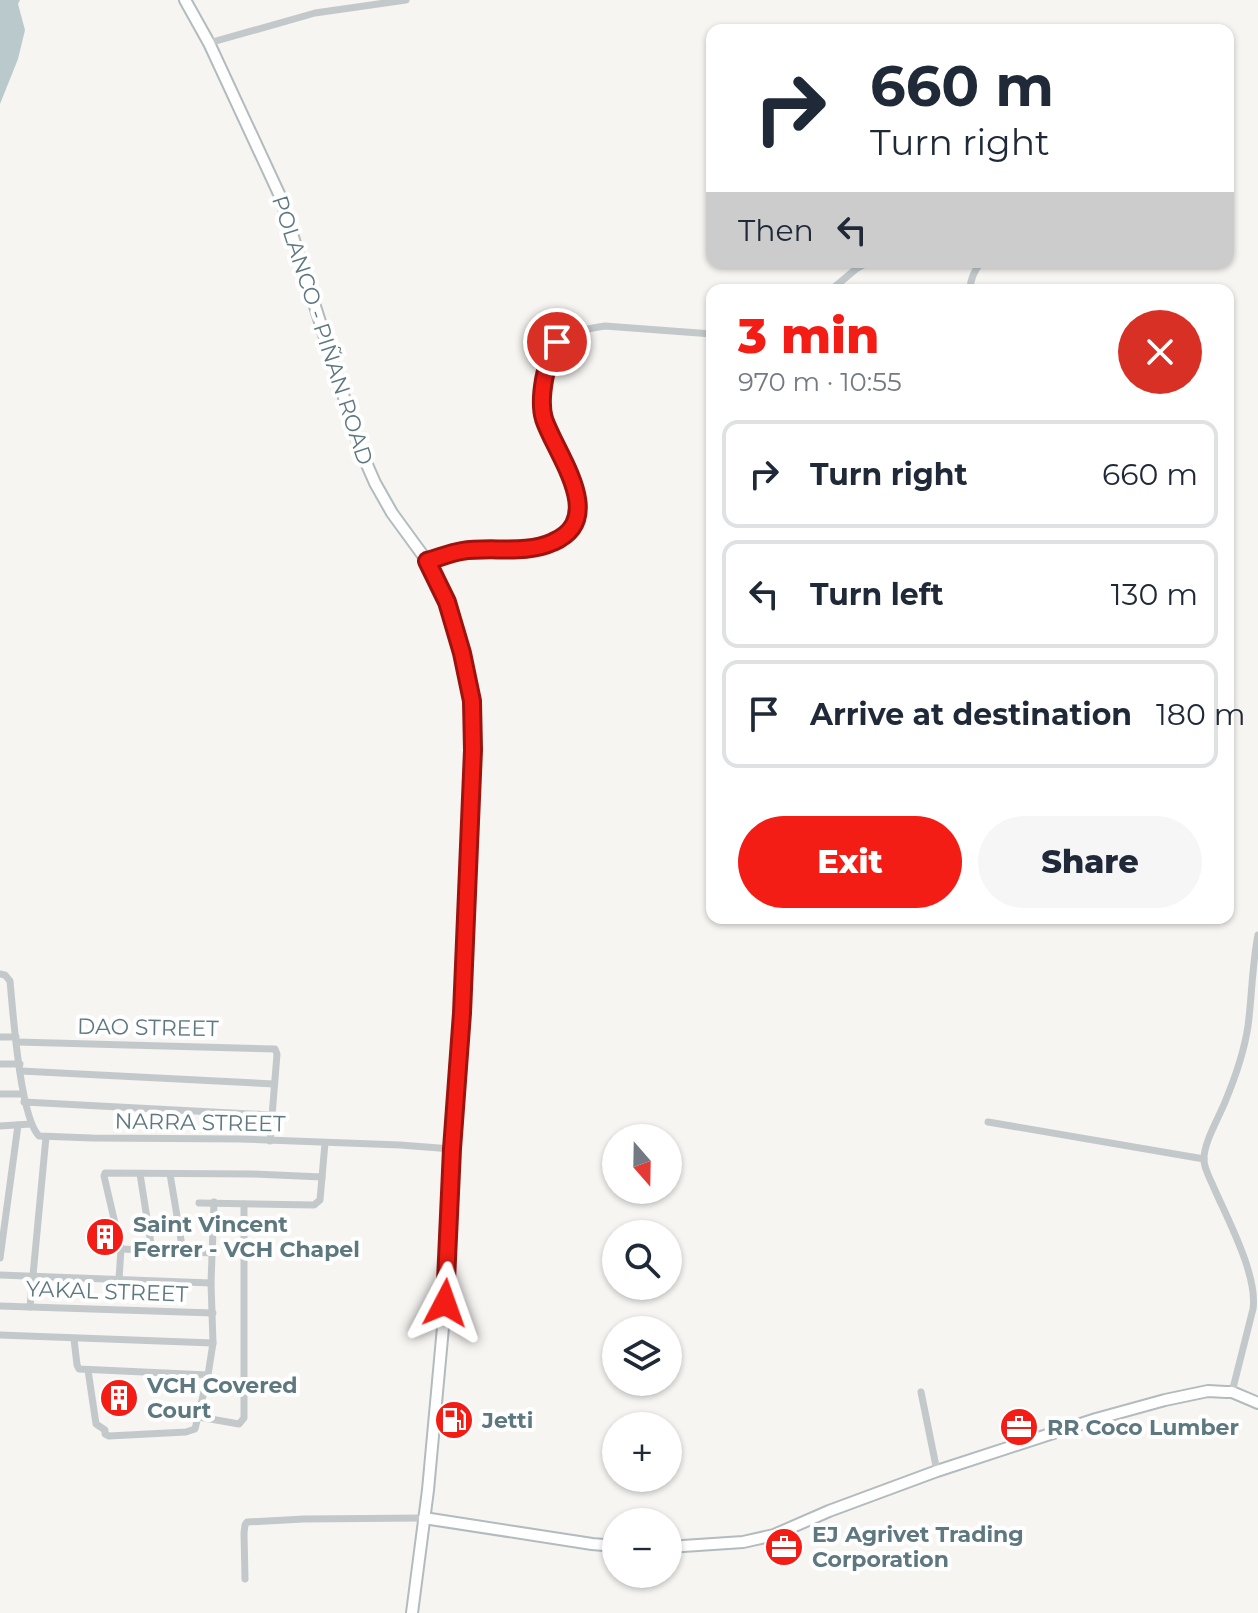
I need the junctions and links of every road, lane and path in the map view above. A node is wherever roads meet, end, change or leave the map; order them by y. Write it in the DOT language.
graph roads {
  1 [pos="185,0"];
  2 [pos="406,0"];
  3 [pos="209,43"];
  4 [pos="858,268"];
  5 [pos="838,284"];
  6 [pos="706,334"];
  7 [pos="427,561"];
  8 [pos="1258,935"];
  9 [pos="4,976"];
  10 [pos="0,1010"];
  11 [pos="12,1011"];
  12 [pos="0,1037"];
  13 [pos="16,1040"];
  14 [pos="0,1064"];
  15 [pos="20,1068"];
  16 [pos="274,1084"];
  17 [pos="0,1094"];
  18 [pos="24,1098"];
  19 [pos="272,1115"];
  20 [pos="988,1122"];
  21 [pos="18,1125"];
  22 [pos="0,1126"];
  23 [pos="33,1128"];
  24 [pos="46,1137"];
  25 [pos="270,1141"];
  26 [pos="325,1143"];
  27 [pos="452,1149"];
  28 [pos="1204,1159"];
  29 [pos="140,1174"];
  30 [pos="170,1174"];
  31 [pos="322,1177"];
  32 [pos="214,1202"];
  33 [pos="199,1203"];
  34 [pos="244,1204"];
  35 [pos="121,1249"];
  36 [pos="152,1250"];
  37 [pos="183,1252"];
  38 [pos="213,1253"];
  39 [pos="0,1258"];
  40 [pos="0,1275"];
  41 [pos="31,1276"];
  42 [pos="119,1279"];
  43 [pos="211,1283"];
  44 [pos="0,1306"];
  45 [pos="30,1307"];
  46 [pos="213,1313"];
  47 [pos="0,1335"];
  48 [pos="74,1339"];
  49 [pos="213,1343"];
  50 [pos="84,1369"];
  51 [pos="208,1375"];
  52 [pos="921,1392"];
  53 [pos="1232,1392"];
  54 [pos="1258,1403"];
  55 [pos="199,1417"];
  56 [pos="937,1471"];
  57 [pos="424,1518"];
  58 [pos="602,1545"];
  59 [pos="682,1546"];
  60 [pos="245,1579"];
  61 [pos="412,1613"];
  1 -- 3 [label="main road, POLANCO - PIÑAN ROAD"];
  2 -- 3 [label="street"];
  3 -- 7 [label="main road, POLANCO - PIÑAN ROAD"];
  4 -- 5 [label="street"];
  6 -- 7 [label="street"];
  7 -- 27 [label="main road, POLANCO - PIÑAN ROAD"];
  8 -- 28 [label="street"];
  9 -- 11 [label="street"];
  10 -- 11 [label="street"];
  11 -- 13 [label="street"];
  12 -- 13 [label="street, DAO STREET"];
  13 -- 15 [label="street"];
  13 -- 16 [label="street, DAO STREET"];
  14 -- 15 [label="street"];
  15 -- 16 [label="street"];
  15 -- 18 [label="street"];
  16 -- 19 [label="street"];
  17 -- 18 [label="street"];
  18 -- 19 [label="street"];
  18 -- 23 [label="street"];
  19 -- 25 [label="street"];
  20 -- 28 [label="street"];
  21 -- 22 [label="street"];
  21 -- 23 [label="street"];
  21 -- 39 [label="street"];
  23 -- 24 [label="street, NARRA STREET"];
  24 -- 25 [label="street, NARRA STREET"];
  24 -- 41 [label="street"];
  25 -- 26 [label="street, NARRA STREET"];
  26 -- 27 [label="street, NARRA STREET"];
  26 -- 31 [label="street"];
  27 -- 57 [label="main road, POLANCO - PIÑAN ROAD"];
  28 -- 53 [label="street"];
  29 -- 30 [label="street"];
  29 -- 35 [label="street"];
  29 -- 36 [label="street"];
  30 -- 31 [label="street"];
  30 -- 37 [label="street"];
  31 -- 34 [label="street"];
  32 -- 33 [label="street"];
  32 -- 34 [label="street"];
  32 -- 38 [label="street"];
  34 -- 55 [label="street"];
  35 -- 36 [label="street"];
  35 -- 42 [label="street"];
  36 -- 37 [label="street"];
  37 -- 38 [label="street"];
  38 -- 43 [label="street"];
  40 -- 41 [label="street"];
  41 -- 42 [label="street"];
  41 -- 45 [label="street"];
  42 -- 43 [label="street"];
  43 -- 46 [label="street"];
  44 -- 45 [label="street, YAKAL STREET"];
  45 -- 46 [label="street, YAKAL STREET"];
  46 -- 49 [label="street"];
  47 -- 48 [label="street"];
  48 -- 49 [label="street"];
  48 -- 50 [label="street"];
  49 -- 51 [label="street"];
  50 -- 51 [label="street"];
  50 -- 55 [label="street"];
  51 -- 55 [label="street"];
  52 -- 56 [label="street"];
  53 -- 54 [label="main road"];
  53 -- 56 [label="main road"];
  56 -- 59 [label="main road"];
  57 -- 58 [label="main road"];
  57 -- 60 [label="street"];
  57 -- 61 [label="main road, POLANCO - PIÑAN ROAD"];
}
